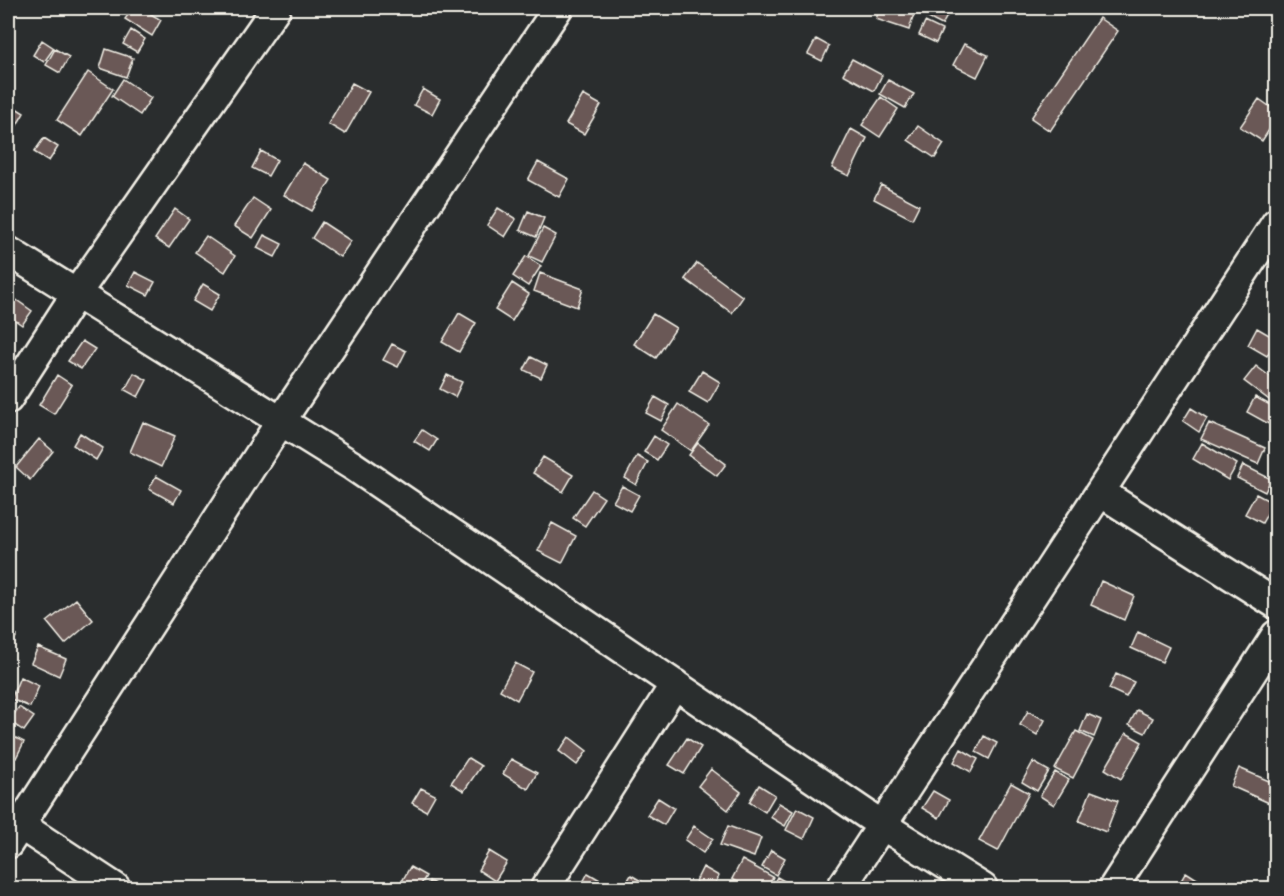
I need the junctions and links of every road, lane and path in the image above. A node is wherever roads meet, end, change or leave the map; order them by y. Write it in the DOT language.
graph roads {
  1 [pos="276,8"];
  2 [pos="558,8"];
  3 [pos="1276,223"];
  4 [pos="8,251"];
  5 [pos="76,294"];
  6 [pos="8,399"];
  7 [pos="281,421"];
  8 [pos="1100,492"];
  9 [pos="1276,604"];
  10 [pos="1276,635"];
  11 [pos="675,684"];
  12 [pos="882,825"];
  13 [pos="12,829"];
  14 [pos="116,888"];
  15 [pos="545,888"];
  16 [pos="841,888"];
  17 [pos="983,888"];
  18 [pos="1113,888"];
  1 -- 5 [label="street"];
  2 -- 7 [label="street"];
  3 -- 8 [label="street"];
  4 -- 5 [label="street"];
  5 -- 6 [label="street"];
  5 -- 7 [label="street"];
  7 -- 11 [label="street"];
  7 -- 13 [label="street"];
  8 -- 9 [label="street"];
  8 -- 12 [label="street"];
  10 -- 18 [label="street"];
  11 -- 12 [label="street"];
  11 -- 15 [label="street"];
  12 -- 16 [label="street"];
  12 -- 17 [label="street"];
  13 -- 14 [label="street"];
}
